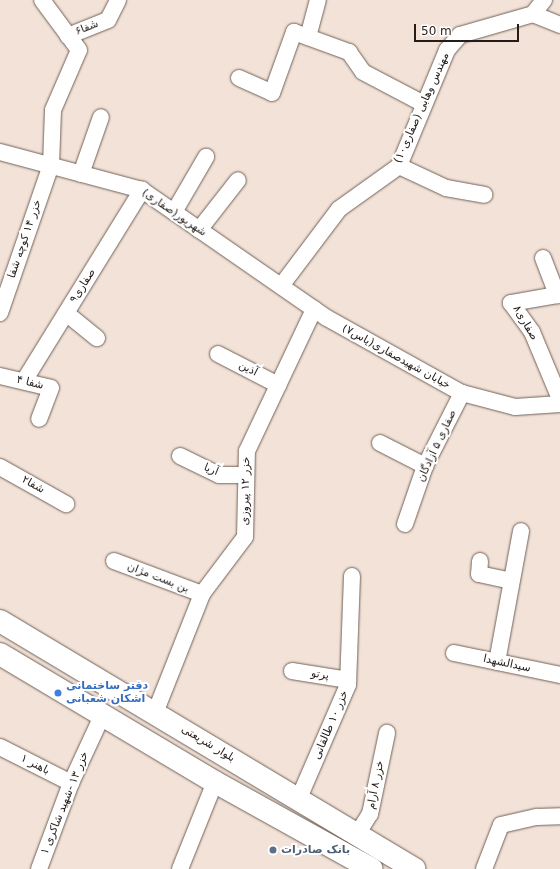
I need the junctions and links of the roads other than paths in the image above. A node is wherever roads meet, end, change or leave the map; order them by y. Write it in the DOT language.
graph roads {
  1 [pos="42,0"];
  2 [pos="118,0"];
  3 [pos="318,0"];
  4 [pos="544,0"];
  5 [pos="533,14"];
  6 [pos="560,25"];
  7 [pos="68,36"];
  8 [pos="308,37"];
  9 [pos="240,78"];
  10 [pos="424,104"];
  11 [pos="101,117"];
  12 [pos="0,152"];
  13 [pos="206,157"];
  14 [pos="51,165"];
  15 [pos="399,166"];
  16 [pos="81,174"];
  17 [pos="238,180"];
  18 [pos="142,190"];
  19 [pos="484,195"];
  20 [pos="174,212"];
  21 [pos="200,230"];
  22 [pos="543,258"];
  23 [pos="281,286"];
  24 [pos="1,307"];
  25 [pos="314,309"];
  26 [pos="66,313"];
  27 [pos="328,318"];
  28 [pos="97,338"];
  29 [pos="218,354"];
  30 [pos="0,376"];
  31 [pos="24,381"];
  32 [pos="278,385"];
  33 [pos="462,392"];
  34 [pos="560,399"];
  35 [pos="560,404"];
  36 [pos="39,419"];
  37 [pos="380,443"];
  38 [pos="180,456"];
  39 [pos="425,466"];
  40 [pos="0,467"];
  41 [pos="245,475"];
  42 [pos="66,504"];
  43 [pos="405,524"];
  44 [pos="521,531"];
  45 [pos="114,561"];
  46 [pos="480,561"];
  47 [pos="352,576"];
  48 [pos="511,581"];
  49 [pos="202,594"];
  50 [pos="0,621"];
  51 [pos="454,653"];
  52 [pos="0,654"];
  53 [pos="497,662"];
  54 [pos="292,671"];
  55 [pos="560,675"];
  56 [pos="348,680"];
  57 [pos="155,713"];
  58 [pos="102,716"];
  59 [pos="387,733"];
  60 [pos="0,748"];
  61 [pos="215,782"];
  62 [pos="71,783"];
  63 [pos="299,798"];
  64 [pos="560,816"];
  65 [pos="358,833"];
  66 [pos="40,869"];
  67 [pos="180,869"];
  68 [pos="372,869"];
  69 [pos="415,869"];
  70 [pos="484,869"];
  1 -- 7 [label="street"];
  2 -- 7 [label="street, شفا۶"];
  3 -- 8 [label="street"];
  4 -- 5 [label="street"];
  5 -- 6 [label="street"];
  5 -- 10 [label="street, مهندس وهابی (صفاری۱۰)"];
  7 -- 14 [label="street, خزر ۱۴ کوچه شفا"];
  8 -- 9 [label="street"];
  8 -- 10 [label="street"];
  10 -- 15 [label="street, مهندس وهابی (صفاری۱۰)"];
  11 -- 16 [label="street"];
  12 -- 14 [label="street, شهریور(صفاری)"];
  13 -- 20 [label="street"];
  14 -- 16 [label="street, شهریور(صفاری)"];
  14 -- 24 [label="street, خزر ۱۴ کوچه شفا"];
  15 -- 19 [label="street"];
  15 -- 23 [label="street, مهندس وهابی (صفاری۱۰)"];
  16 -- 18 [label="street, شهریور(صفاری)"];
  17 -- 21 [label="street"];
  18 -- 20 [label="street, شهریور(صفاری)"];
  18 -- 26 [label="street, صفاری۹"];
  20 -- 21 [label="street, شهریور(صفاری)"];
  21 -- 23 [label="street, شهریور(صفاری)"];
  22 -- 34 [label="street, صفاری۸"];
  23 -- 25 [label="street, شهریور(صفاری)"];
  25 -- 27 [label="street, شهریور(صفاری)"];
  25 -- 32 [label="street, خزر ۱۲ پیروزی"];
  26 -- 28 [label="street"];
  26 -- 31 [label="street, صفاری۹"];
  27 -- 33 [label="street, خیابان شهیدصفاری(یاس۷)"];
  29 -- 32 [label="street, آذین"];
  30 -- 31 [label="street, شفا ۴"];
  31 -- 36 [label="street, شفا ۴"];
  32 -- 41 [label="street, خزر ۱۲ پیروزی"];
  33 -- 35 [label="street, خیابان شهیدصفاری(یاس۷)"];
  33 -- 39 [label="street, صفاری ۵ آزادگان"];
  37 -- 39 [label="street"];
  38 -- 41 [label="street, آریا"];
  39 -- 43 [label="street, صفاری ۵ آزادگان"];
  40 -- 42 [label="street, شفا۲"];
  41 -- 49 [label="street, خزر ۱۲ پیروزی"];
  44 -- 48 [label="street"];
  45 -- 49 [label="street, بن بست مژان"];
  46 -- 48 [label="street"];
  47 -- 56 [label="street, خزر ۱۰ طالقانی"];
  48 -- 53 [label="street"];
  49 -- 57 [label="street, خزر ۱۲ پیروزی"];
  50 -- 57 [label="main road, بلوار شریعتی"];
  51 -- 53 [label="street, سیدالشهدا"];
  52 -- 58 [label="main road"];
  53 -- 55 [label="street, سیدالشهدا"];
  54 -- 56 [label="street, پرتو"];
  56 -- 63 [label="street, خزر ۱۰ طالقانی"];
  57 -- 63 [label="main road, بلوار شریعتی"];
  58 -- 61 [label="main road"];
  58 -- 62 [label="street, خزر ۱۳ -شهید شاکری ۱"];
  59 -- 65 [label="street, خزر ۸ آرام"];
  60 -- 62 [label="street, باهنر ۱"];
  61 -- 67 [label="street"];
  61 -- 68 [label="main road"];
  62 -- 66 [label="street, خزر ۱۳ -شهید شاکری ۱"];
  63 -- 65 [label="main road, بلوار شریعتی"];
  64 -- 70 [label="street"];
  65 -- 69 [label="main road, بلوار شریعتی"];
}
